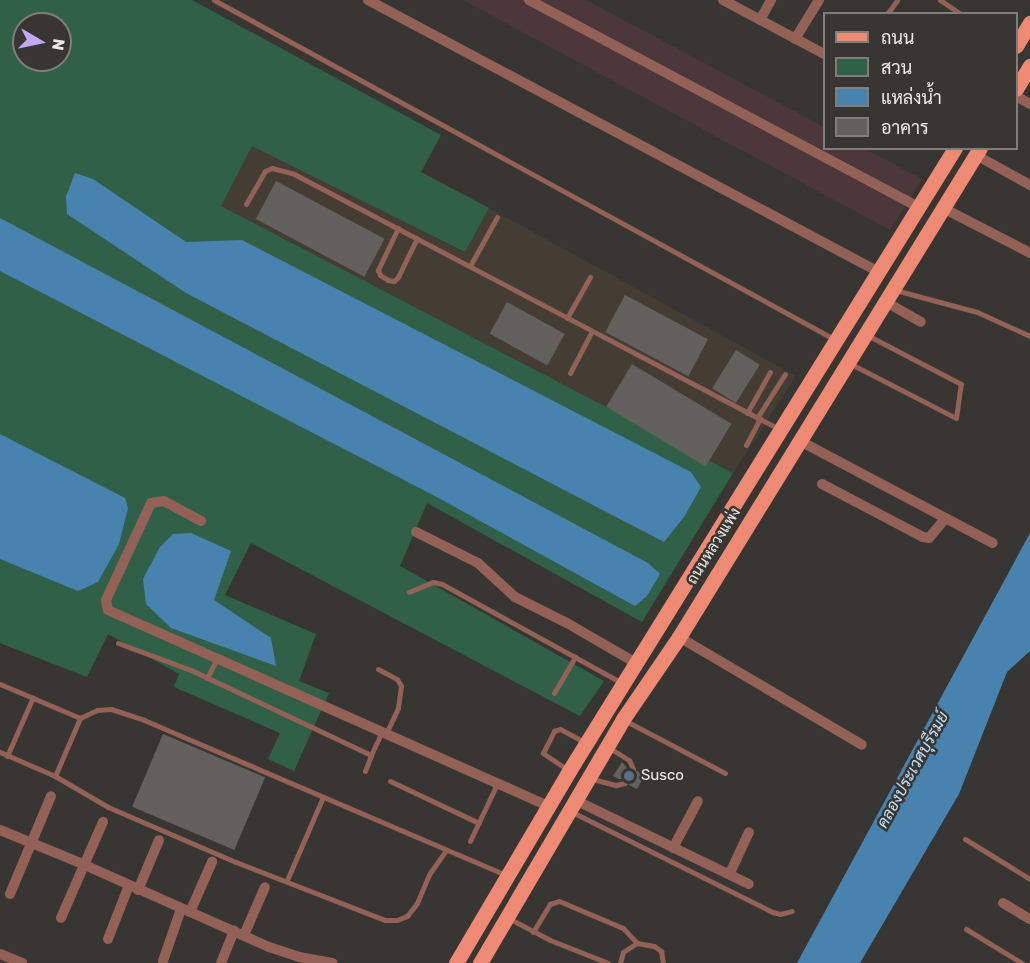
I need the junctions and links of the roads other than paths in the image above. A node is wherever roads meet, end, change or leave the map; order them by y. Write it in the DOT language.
graph roads {
  1 [pos="214,0"];
  2 [pos="368,0"];
  3 [pos="529,0"];
  4 [pos="771,0"];
  5 [pos="819,0"];
  6 [pos="940,0"];
  7 [pos="727,1"];
  8 [pos="958,12"];
  9 [pos="760,20"];
  10 [pos="1030,23"];
  11 [pos="795,39"];
  12 [pos="1018,44"];
  13 [pos="823,53"];
  14 [pos="1030,66"];
  15 [pos="1018,87"];
  16 [pos="954,150"];
  17 [pos="978,152"];
  18 [pos="1030,184"];
  19 [pos="246,204"];
  20 [pos="919,207"];
  21 [pos="944,208"];
  22 [pos="497,217"];
  23 [pos="398,228"];
  24 [pos="417,238"];
  25 [pos="1030,253"];
  26 [pos="470,266"];
  27 [pos="879,272"];
  28 [pos="590,277"];
  29 [pos="890,296"];
  30 [pos="567,318"];
  31 [pos="921,322"];
  32 [pos="592,331"];
  33 [pos="866,334"];
  34 [pos="1030,336"];
  35 [pos="836,340"];
  36 [pos="848,363"];
  37 [pos="770,372"];
  38 [pos="570,373"];
  39 [pos="785,374"];
  40 [pos="747,413"];
  41 [pos="758,419"];
  42 [pos="781,430"];
  43 [pos="800,441"];
  44 [pos="746,445"];
  45 [pos="822,484"];
  46 [pos="946,518"];
  47 [pos="201,521"];
  48 [pos="416,532"];
  49 [pos="993,543"];
  50 [pos="409,592"];
  51 [pos="679,637"];
  52 [pos="118,643"];
  53 [pos="575,657"];
  54 [pos="217,658"];
  55 [pos="636,663"];
  56 [pos="378,669"];
  57 [pos="207,678"];
  58 [pos="0,684"];
  59 [pos="623,684"];
  60 [pos="554,693"];
  61 [pos="33,697"];
  62 [pos="80,718"];
  63 [pos="623,719"];
  64 [pos="385,731"];
  65 [pos="586,743"];
  66 [pos="862,745"];
  67 [pos="606,746"];
  68 [pos="0,752"];
  69 [pos="371,755"];
  70 [pos="7,756"];
  71 [pos="633,769"];
  72 [pos="365,771"];
  73 [pos="569,771"];
  74 [pos="725,773"];
  75 [pos="55,776"];
  76 [pos="588,777"];
  77 [pos="390,781"];
  78 [pos="498,782"];
  79 [pos="625,783"];
  80 [pos="51,796"];
  81 [pos="323,797"];
  82 [pos="698,801"];
  83 [pos="572,805"];
  84 [pos="549,806"];
  85 [pos="103,822"];
  86 [pos="479,823"];
  87 [pos="0,830"];
  88 [pos="749,832"];
  89 [pos="965,839"];
  90 [pos="159,840"];
  91 [pos="470,841"];
  92 [pos="32,842"];
  93 [pos="674,848"];
  94 [pos="446,850"];
  95 [pos="212,862"];
  96 [pos="84,864"];
  97 [pos="730,873"];
  98 [pos="507,875"];
  99 [pos="1030,879"];
  100 [pos="287,880"];
  101 [pos="749,884"];
  102 [pos="265,887"];
  103 [pos="134,888"];
  104 [pos="10,894"];
  105 [pos="1003,903"];
  106 [pos="186,911"];
  107 [pos="792,911"];
  108 [pos="507,917"];
  109 [pos="61,918"];
  110 [pos="1030,919"];
  111 [pos="966,929"];
  112 [pos="533,932"];
  113 [pos="239,933"];
  114 [pos="108,939"];
  115 [pos="637,943"];
  116 [pos="0,954"];
  117 [pos="284,958"];
  118 [pos="163,961"];
  119 [pos="22,963"];
  120 [pos="221,963"];
  121 [pos="332,963"];
  122 [pos="456,963"];
  123 [pos="480,963"];
  124 [pos="608,963"];
  125 [pos="620,963"];
  126 [pos="663,963"];
  127 [pos="1022,963"];
  1 -- 35 [label="lane"];
  2 -- 27 [label="street"];
  3 -- 20 [label="street"];
  4 -- 9 [label="street"];
  5 -- 11 [label="street"];
  6 -- 8 [label="lane"];
  7 -- 9 [label="street"];
  9 -- 11 [label="street"];
  10 -- 12 [label="main road"];
  11 -- 13 [label="street"];
  14 -- 15 [label="main road"];
  16 -- 20 [label="main road, ถนนหลวงแพ่ง"];
  17 -- 18 [label="street"];
  17 -- 21 [label="main road, ถนนหลวงแพ่ง"];
  19 -- 23 [label="lane"];
  20 -- 27 [label="main road, ถนนหลวงแพ่ง"];
  21 -- 25 [label="street"];
  21 -- 29 [label="main road, ถนนหลวงแพ่ง"];
  22 -- 26 [label="lane"];
  23 -- 24 [label="lane"];
  23 -- 24 [label="lane"];
  24 -- 26 [label="lane"];
  26 -- 30 [label="lane"];
  27 -- 35 [label="main road, ถนนหลวงแพ่ง"];
  28 -- 30 [label="lane"];
  29 -- 31 [label="street"];
  29 -- 33 [label="main road, ถนนหลวงแพ่ง"];
  29 -- 34 [label="lane"];
  30 -- 32 [label="lane"];
  32 -- 38 [label="lane"];
  32 -- 40 [label="lane"];
  33 -- 36 [label="main road, ถนนหลวงแพ่ง"];
  33 -- 36 [label="lane"];
  35 -- 42 [label="main road, ถนนหลวงแพ่ง"];
  36 -- 43 [label="main road, ถนนหลวงแพ่ง"];
  37 -- 40 [label="lane"];
  39 -- 41 [label="lane"];
  40 -- 41 [label="lane"];
  41 -- 42 [label="lane"];
  41 -- 44 [label="lane"];
  42 -- 55 [label="main road, ถนนหลวงแพ่ง"];
  43 -- 46 [label="street"];
  43 -- 51 [label="main road, ถนนหลวงแพ่ง"];
  45 -- 46 [label="street"];
  46 -- 49 [label="street"];
  47 -- 54 [label="street"];
  48 -- 55 [label="street"];
  50 -- 53 [label="lane"];
  51 -- 63 [label="main road, ถนนหลวงแพ่ง"];
  51 -- 66 [label="street"];
  52 -- 57 [label="lane"];
  53 -- 59 [label="lane"];
  53 -- 60 [label="lane"];
  54 -- 57 [label="lane"];
  54 -- 64 [label="street"];
  55 -- 59 [label="main road, ถนนหลวงแพ่ง"];
  56 -- 64 [label="lane"];
  57 -- 69 [label="lane"];
  58 -- 61 [label="lane"];
  59 -- 65 [label="main road, ถนนหลวงแพ่ง"];
  61 -- 62 [label="lane"];
  61 -- 70 [label="lane"];
  62 -- 75 [label="lane"];
  62 -- 81 [label="lane"];
  63 -- 67 [label="main road, ถนนหลวงแพ่ง"];
  63 -- 74 [label="lane"];
  64 -- 69 [label="lane"];
  64 -- 78 [label="street"];
  65 -- 73 [label="main road, ถนนหลวงแพ่ง"];
  65 -- 73 [label="lane"];
  67 -- 71 [label="lane"];
  67 -- 76 [label="main road, ถนนหลวงแพ่ง"];
  68 -- 70 [label="lane"];
  69 -- 72 [label="lane"];
  70 -- 75 [label="lane"];
  73 -- 84 [label="main road, ถนนหลวงแพ่ง"];
  75 -- 100 [label="lane"];
  76 -- 79 [label="lane"];
  76 -- 83 [label="main road, ถนนหลวงแพ่ง"];
  77 -- 86 [label="lane"];
  78 -- 84 [label="street"];
  78 -- 86 [label="lane"];
  80 -- 92 [label="street"];
  81 -- 94 [label="lane"];
  81 -- 100 [label="lane"];
  82 -- 93 [label="street"];
  83 -- 93 [label="street"];
  83 -- 107 [label="lane"];
  83 -- 108 [label="main road, ถนนหลวงแพ่ง"];
  84 -- 98 [label="main road, ถนนหลวงแพ่ง"];
  85 -- 96 [label="street"];
  86 -- 91 [label="lane"];
  87 -- 92 [label="street"];
  88 -- 97 [label="street"];
  89 -- 99 [label="lane"];
  90 -- 103 [label="street"];
  92 -- 96 [label="street"];
  92 -- 104 [label="street"];
  93 -- 97 [label="street"];
  94 -- 98 [label="lane"];
  94 -- 100 [label="lane"];
  95 -- 106 [label="street"];
  96 -- 103 [label="street"];
  96 -- 109 [label="street"];
  97 -- 101 [label="street"];
  98 -- 122 [label="main road, ถนนหลวงแพ่ง"];
  102 -- 113 [label="street"];
  103 -- 106 [label="street"];
  103 -- 114 [label="street"];
  105 -- 110 [label="street"];
  106 -- 113 [label="street"];
  106 -- 118 [label="street"];
  108 -- 112 [label="lane"];
  108 -- 123 [label="main road, ถนนหลวงแพ่ง"];
  111 -- 127 [label="lane"];
  112 -- 115 [label="lane"];
  112 -- 124 [label="lane"];
  113 -- 117 [label="street"];
  113 -- 120 [label="street"];
  115 -- 125 [label="lane"];
  115 -- 126 [label="lane"];
  116 -- 119 [label="street"];
  117 -- 121 [label="street"];
}
